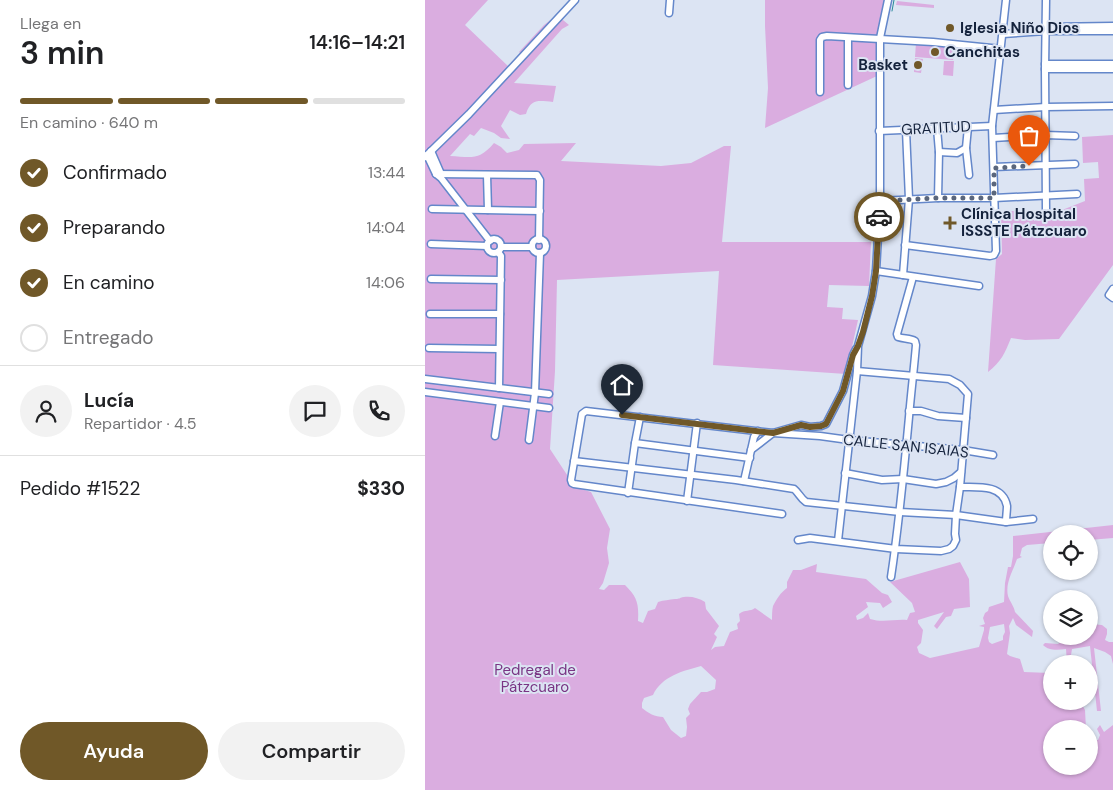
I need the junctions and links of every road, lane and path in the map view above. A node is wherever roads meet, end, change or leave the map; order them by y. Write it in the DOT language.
graph roads {
  1 [pos="575,0"];
  2 [pos="670,0"];
  3 [pos="888,0"];
  4 [pos="1006,0"];
  5 [pos="1046,0"];
  6 [pos="669,13"];
  7 [pos="1113,26"];
  8 [pos="1095,28"];
  9 [pos="1046,29"];
  10 [pos="1113,31"];
  11 [pos="1003,34"];
  12 [pos="848,38"];
  13 [pos="880,38"];
  14 [pos="1001,49"];
  15 [pos="1113,64"];
  16 [pos="1045,66"];
  17 [pos="1097,67"];
  18 [pos="1113,70"];
  19 [pos="848,85"];
  20 [pos="820,92"];
  21 [pos="1113,106"];
  22 [pos="1046,107"];
  23 [pos="994,110"];
  24 [pos="993,126"];
  25 [pos="968,127"];
  26 [pos="937,128"];
  27 [pos="906,130"];
  28 [pos="879,131"];
  29 [pos="1045,135"];
  30 [pos="1075,136"];
  31 [pos="993,138"];
  32 [pos="966,148"];
  33 [pos="939,152"];
  34 [pos="428,154"];
  35 [pos="1075,164"];
  36 [pos="1046,165"];
  37 [pos="994,168"];
  38 [pos="439,175"];
  39 [pos="487,175"];
  40 [pos="969,175"];
  41 [pos="1047,194"];
  42 [pos="1077,194"];
  43 [pos="938,198"];
  44 [pos="994,198"];
  45 [pos="909,199"];
  46 [pos="880,201"];
  47 [pos="432,209"];
  48 [pos="466,210"];
  49 [pos="488,210"];
  50 [pos="1046,210"];
  51 [pos="539,211"];
  52 [pos="539,240"];
  53 [pos="489,243"];
  54 [pos="431,244"];
  55 [pos="905,245"];
  56 [pos="533,247"];
  57 [pos="500,249"];
  58 [pos="540,253"];
  59 [pos="876,271"];
  60 [pos="903,275"];
  61 [pos="913,277"];
  62 [pos="431,279"];
  63 [pos="501,280"];
  64 [pos="979,286"];
  65 [pos="430,314"];
  66 [pos="500,314"];
  67 [pos="858,346"];
  68 [pos="429,348"];
  69 [pos="499,349"];
  70 [pos="857,371"];
  71 [pos="914,376"];
  72 [pos="425,379"];
  73 [pos="499,388"];
  74 [pos="425,392"];
  75 [pos="535,393"];
  76 [pos="549,394"];
  77 [pos="500,402"];
  78 [pos="534,406"];
  79 [pos="549,408"];
  80 [pos="909,411"];
  81 [pos="640,417"];
  82 [pos="966,418"];
  83 [pos="697,423"];
  84 [pos="758,431"];
  85 [pos="773,433"];
  86 [pos="495,436"];
  87 [pos="529,440"];
  88 [pos="849,440"];
  89 [pos="635,443"];
  90 [pos="906,445"];
  91 [pos="693,450"];
  92 [pos="751,450"];
  93 [pos="963,450"];
  94 [pos="993,455"];
  95 [pos="750,458"];
  96 [pos="574,461"];
  97 [pos="632,468"];
  98 [pos="961,472"];
  99 [pos="845,473"];
  100 [pos="690,475"];
  101 [pos="903,479"];
  102 [pos="744,481"];
  103 [pos="960,487"];
  104 [pos="628,493"];
  105 [pos="687,501"];
  106 [pos="842,506"];
  107 [pos="900,512"];
  108 [pos="782,514"];
  109 [pos="956,516"];
  110 [pos="1033,519"];
  111 [pos="1006,522"];
  112 [pos="799,540"];
  113 [pos="838,541"];
  114 [pos="895,549"];
  115 [pos="891,577"];
  1 -- 34 [label="street"];
  2 -- 6 [label="street"];
  3 -- 13 [label="street"];
  4 -- 11 [label="street"];
  5 -- 9 [label="street"];
  7 -- 8 [label="street"];
  8 -- 9 [label="street"];
  8 -- 10 [label="street"];
  9 -- 11 [label="street"];
  9 -- 16 [label="street"];
  11 -- 14 [label="street"];
  12 -- 13 [label="street"];
  12 -- 19 [label="street"];
  12 -- 20 [label="street"];
  13 -- 14 [label="street"];
  13 -- 28 [label="street"];
  14 -- 23 [label="street"];
  15 -- 17 [label="street"];
  16 -- 17 [label="street"];
  16 -- 22 [label="street"];
  17 -- 18 [label="street"];
  21 -- 22 [label="street"];
  22 -- 23 [label="street"];
  22 -- 29 [label="street"];
  23 -- 24 [label="street"];
  24 -- 25 [label="street, GRATITUD"];
  24 -- 31 [label="street"];
  25 -- 26 [label="street, GRATITUD"];
  25 -- 32 [label="street"];
  26 -- 27 [label="street, GRATITUD"];
  26 -- 33 [label="street"];
  27 -- 28 [label="street, GRATITUD"];
  27 -- 45 [label="street"];
  28 -- 46 [label="street"];
  29 -- 30 [label="street"];
  29 -- 31 [label="street"];
  29 -- 36 [label="street"];
  31 -- 37 [label="street"];
  32 -- 33 [label="street"];
  32 -- 40 [label="street"];
  33 -- 43 [label="street"];
  34 -- 38 [label="street"];
  35 -- 36 [label="street"];
  36 -- 37 [label="street"];
  36 -- 41 [label="street"];
  37 -- 44 [label="street"];
  38 -- 39 [label="street"];
  38 -- 48 [label="street"];
  39 -- 49 [label="street"];
  39 -- 51 [label="street"];
  41 -- 42 [label="street"];
  41 -- 44 [label="street"];
  41 -- 50 [label="street"];
  43 -- 44 [label="street"];
  43 -- 45 [label="street"];
  44 -- 55 [label="street"];
  45 -- 46 [label="street"];
  45 -- 55 [label="street"];
  46 -- 59 [label="street"];
  47 -- 48 [label="street"];
  48 -- 49 [label="street"];
  48 -- 53 [label="street"];
  49 -- 51 [label="street"];
  51 -- 52 [label="street"];
  52 -- 56 [label="street"];
  52 -- 58 [label="street"];
  53 -- 54 [label="street"];
  53 -- 57 [label="street"];
  53 -- 57 [label="street"];
  55 -- 60 [label="street"];
  56 -- 57 [label="street"];
  56 -- 58 [label="street"];
  57 -- 63 [label="street"];
  58 -- 75 [label="street"];
  59 -- 60 [label="street"];
  59 -- 67 [label="street"];
  60 -- 61 [label="street"];
  61 -- 64 [label="street"];
  61 -- 71 [label="street"];
  62 -- 63 [label="street"];
  63 -- 66 [label="street"];
  65 -- 66 [label="street"];
  66 -- 69 [label="street"];
  67 -- 70 [label="street"];
  67 -- 85 [label="street"];
  68 -- 69 [label="street"];
  69 -- 73 [label="street"];
  70 -- 71 [label="street"];
  70 -- 88 [label="street"];
  71 -- 80 [label="street"];
  71 -- 82 [label="street"];
  72 -- 73 [label="street"];
  73 -- 75 [label="street"];
  74 -- 77 [label="street"];
  75 -- 76 [label="street"];
  75 -- 78 [label="street"];
  77 -- 78 [label="street"];
  77 -- 86 [label="street"];
  78 -- 79 [label="street"];
  78 -- 87 [label="street"];
  80 -- 82 [label="street"];
  80 -- 90 [label="street"];
  81 -- 83 [label="street, CALLE SAN ISAIAS"];
  81 -- 89 [label="street"];
  81 -- 96 [label="street, CALLE SAN ISAIAS"];
  82 -- 93 [label="street"];
  83 -- 84 [label="street, CALLE SAN ISAIAS"];
  83 -- 91 [label="street"];
  84 -- 85 [label="street, CALLE SAN ISAIAS"];
  84 -- 92 [label="street"];
  85 -- 88 [label="street, CALLE SAN ISAIAS"];
  85 -- 92 [label="street"];
  88 -- 90 [label="street, CALLE SAN ISAIAS"];
  88 -- 99 [label="street"];
  89 -- 91 [label="street"];
  89 -- 97 [label="street"];
  90 -- 93 [label="street, CALLE SAN ISAIAS"];
  90 -- 101 [label="street"];
  91 -- 95 [label="street"];
  91 -- 100 [label="street"];
  92 -- 95 [label="street"];
  93 -- 94 [label="street, CALLE SAN ISAIAS"];
  93 -- 98 [label="street"];
  95 -- 102 [label="street"];
  96 -- 97 [label="street"];
  96 -- 104 [label="street"];
  97 -- 100 [label="street"];
  97 -- 104 [label="street"];
  98 -- 101 [label="street"];
  98 -- 103 [label="street"];
  99 -- 101 [label="street"];
  99 -- 106 [label="street"];
  100 -- 102 [label="street"];
  100 -- 105 [label="street"];
  101 -- 107 [label="street"];
  102 -- 106 [label="street"];
  103 -- 109 [label="street"];
  103 -- 111 [label="street"];
  104 -- 105 [label="street"];
  105 -- 108 [label="street"];
  106 -- 107 [label="street"];
  106 -- 113 [label="street"];
  107 -- 109 [label="street"];
  107 -- 114 [label="street"];
  109 -- 111 [label="street"];
  109 -- 114 [label="street"];
  110 -- 111 [label="street"];
  112 -- 113 [label="street"];
  113 -- 114 [label="street"];
  114 -- 115 [label="street"];
}
